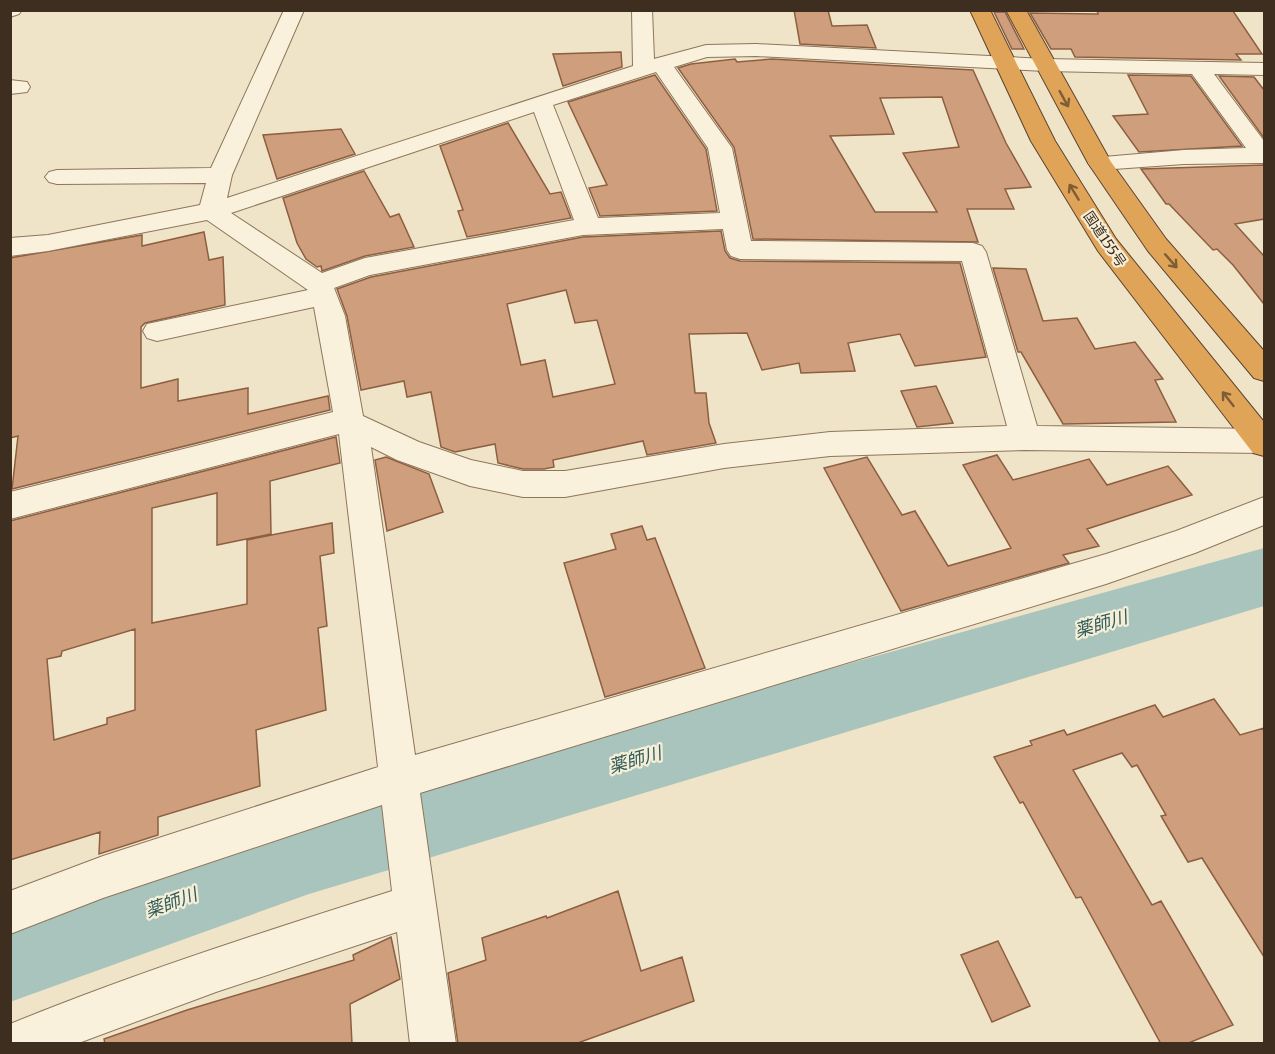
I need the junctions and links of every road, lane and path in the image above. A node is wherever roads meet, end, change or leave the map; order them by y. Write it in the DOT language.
graph roads {
  1 [pos="294,10"];
  2 [pos="642,10"];
  3 [pos="980,10"];
  4 [pos="1016,10"];
  5 [pos="1005,63"];
  6 [pos="1045,65"];
  7 [pos="653,66"];
  8 [pos="1199,69"];
  9 [pos="1264,69"];
  10 [pos="541,102"];
  11 [pos="1264,156"];
  12 [pos="1100,163"];
  13 [pos="220,175"];
  14 [pos="57,177"];
  15 [pos="211,211"];
  16 [pos="735,220"];
  17 [pos="589,227"];
  18 [pos="10,247"];
  19 [pos="321,290"];
  20 [pos="157,331"];
  21 [pos="1264,370"];
  22 [pos="351,423"];
  23 [pos="1025,438"];
  24 [pos="1263,442"];
  25 [pos="10,506"];
  26 [pos="1264,512"];
  27 [pos="398,780"];
  28 [pos="415,905"];
  29 [pos="10,913"];
  30 [pos="19,1044"];
  31 [pos="433,1044"];
  1 -- 13 [label="street"];
  2 -- 7 [label="street"];
  3 -- 5 [label="highway, 国道155号"];
  4 -- 6 [label="highway"];
  5 -- 6 [label="street"];
  5 -- 7 [label="street"];
  24 -- 5 [label="highway, 国道155号, one-way"];
  6 -- 8 [label="street"];
  6 -- 12 [label="highway, one-way"];
  7 -- 10 [label="street"];
  7 -- 16 [label="street"];
  8 -- 9 [label="street"];
  8 -- 11 [label="street"];
  10 -- 15 [label="street"];
  10 -- 17 [label="street"];
  11 -- 12 [label="street"];
  12 -- 21 [label="highway, one-way"];
  13 -- 14 [label="street"];
  13 -- 15 [label="street"];
  15 -- 18 [label="street"];
  15 -- 19 [label="street"];
  16 -- 17 [label="street"];
  16 -- 23 [label="street"];
  17 -- 19 [label="street"];
  19 -- 20 [label="street"];
  19 -- 22 [label="street"];
  22 -- 23 [label="street"];
  22 -- 25 [label="street"];
  22 -- 27 [label="street"];
  23 -- 24 [label="street"];
  26 -- 27 [label="street"];
  27 -- 28 [label="street"];
  27 -- 29 [label="street"];
  28 -- 30 [label="street"];
  28 -- 31 [label="street"];
}
